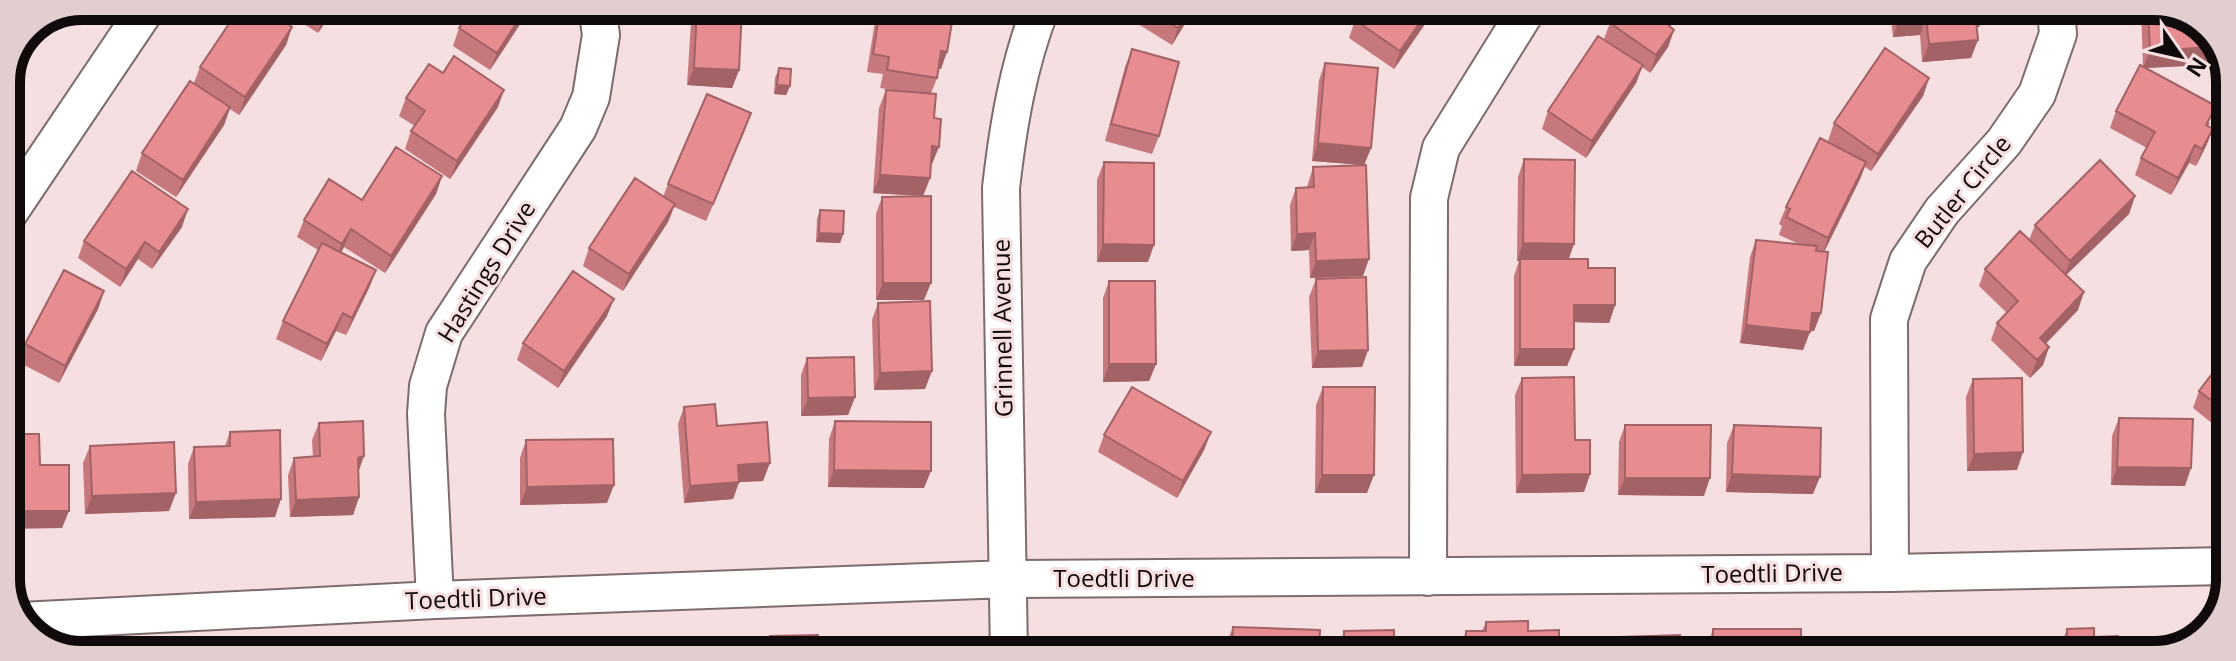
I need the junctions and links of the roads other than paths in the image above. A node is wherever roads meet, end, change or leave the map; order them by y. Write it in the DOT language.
graph roads {
  1 [pos="139,20"];
  2 [pos="599,20"];
  3 [pos="1036,20"];
  4 [pos="1521,20"];
  5 [pos="2057,20"];
  6 [pos="20,196"];
  7 [pos="2216,566"];
  8 [pos="1890,573"];
  9 [pos="1428,577"];
  10 [pos="1009,579"];
  11 [pos="435,600"];
  12 [pos="35,620"];
  13 [pos="1009,641"];
  1 -- 6 [label="street"];
  2 -- 11 [label="street, Hastings Drive"];
  3 -- 10 [label="street, Grinnell Avenue"];
  4 -- 9 [label="street"];
  5 -- 8 [label="street, Butler Circle"];
  7 -- 8 [label="street, Toedtli Drive"];
  8 -- 9 [label="street, Toedtli Drive"];
  9 -- 10 [label="street, Toedtli Drive"];
  10 -- 11 [label="street, Toedtli Drive"];
  10 -- 13 [label="street, Grinnell Avenue"];
  11 -- 12 [label="street, Toedtli Drive"];
}
